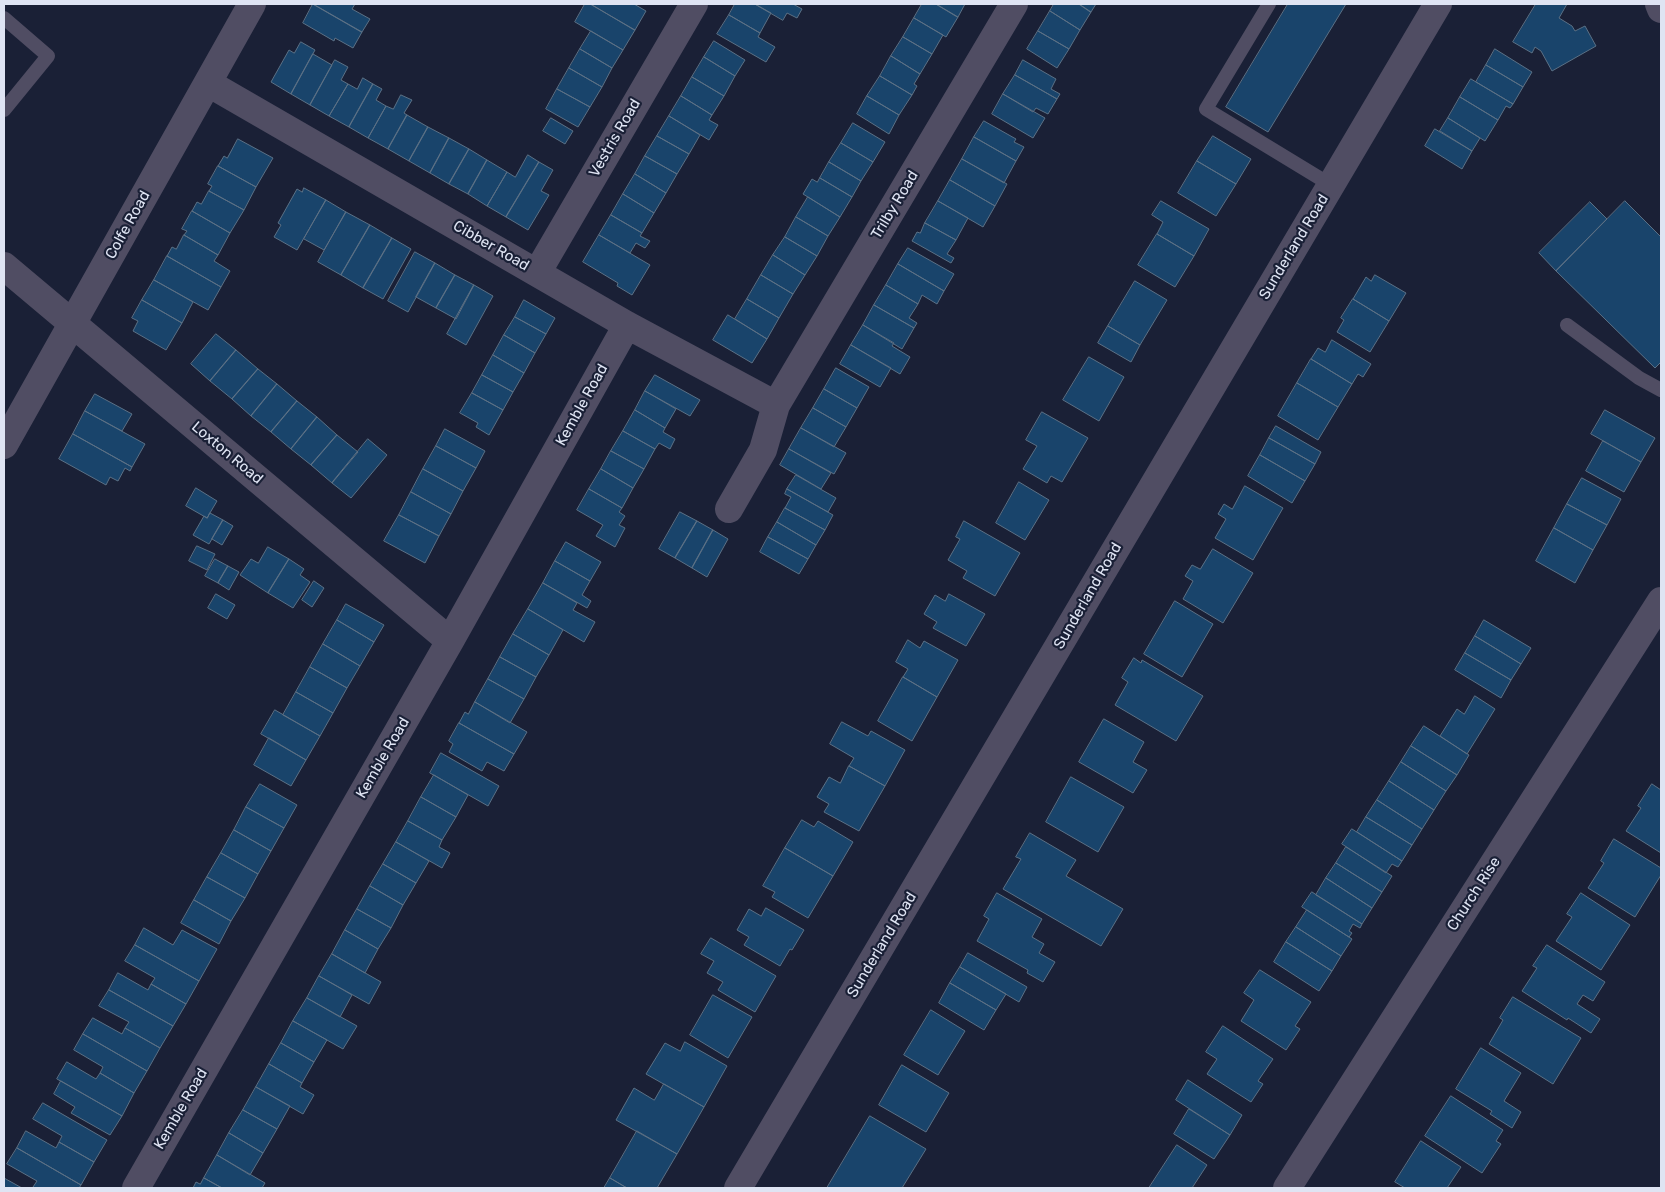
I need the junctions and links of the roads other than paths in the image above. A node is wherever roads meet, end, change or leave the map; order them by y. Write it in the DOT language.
graph roads {
  1 [pos="252,4"];
  2 [pos="694,4"];
  3 [pos="1014,4"];
  4 [pos="1270,4"];
  5 [pos="1438,4"];
  6 [pos="1658,4"];
  7 [pos="1661,9"];
  8 [pos="4,18"];
  9 [pos="208,83"];
  10 [pos="4,110"];
  11 [pos="1331,185"];
  12 [pos="4,266"];
  13 [pos="537,273"];
  14 [pos="73,324"];
  15 [pos="627,325"];
  16 [pos="1567,325"];
  17 [pos="1661,390"];
  18 [pos="776,405"];
  19 [pos="4,445"];
  20 [pos="729,509"];
  21 [pos="1661,601"];
  22 [pos="450,641"];
  23 [pos="136,1188"];
  24 [pos="738,1188"];
  25 [pos="1287,1188"];
  1 -- 9 [label="street, Colfe Road"];
  2 -- 13 [label="street, Vestris Road"];
  3 -- 18 [label="street, Trilby Road"];
  4 -- 11 [label="lane"];
  5 -- 11 [label="street, Sunderland Road"];
  6 -- 7 [label="street"];
  8 -- 10 [label="lane"];
  9 -- 13 [label="street, Cibber Road"];
  9 -- 14 [label="street, Colfe Road"];
  11 -- 24 [label="street, Sunderland Road"];
  12 -- 14 [label="street, Loxton Road"];
  13 -- 15 [label="street, Cibber Road"];
  14 -- 19 [label="street, Colfe Road"];
  14 -- 22 [label="street, Loxton Road"];
  15 -- 18 [label="street, Cibber Road"];
  15 -- 22 [label="street, Kemble Road"];
  16 -- 17 [label="lane"];
  18 -- 20 [label="street, Trilby Road"];
  21 -- 25 [label="street, Church Rise"];
  22 -- 23 [label="street, Kemble Road"];
}
